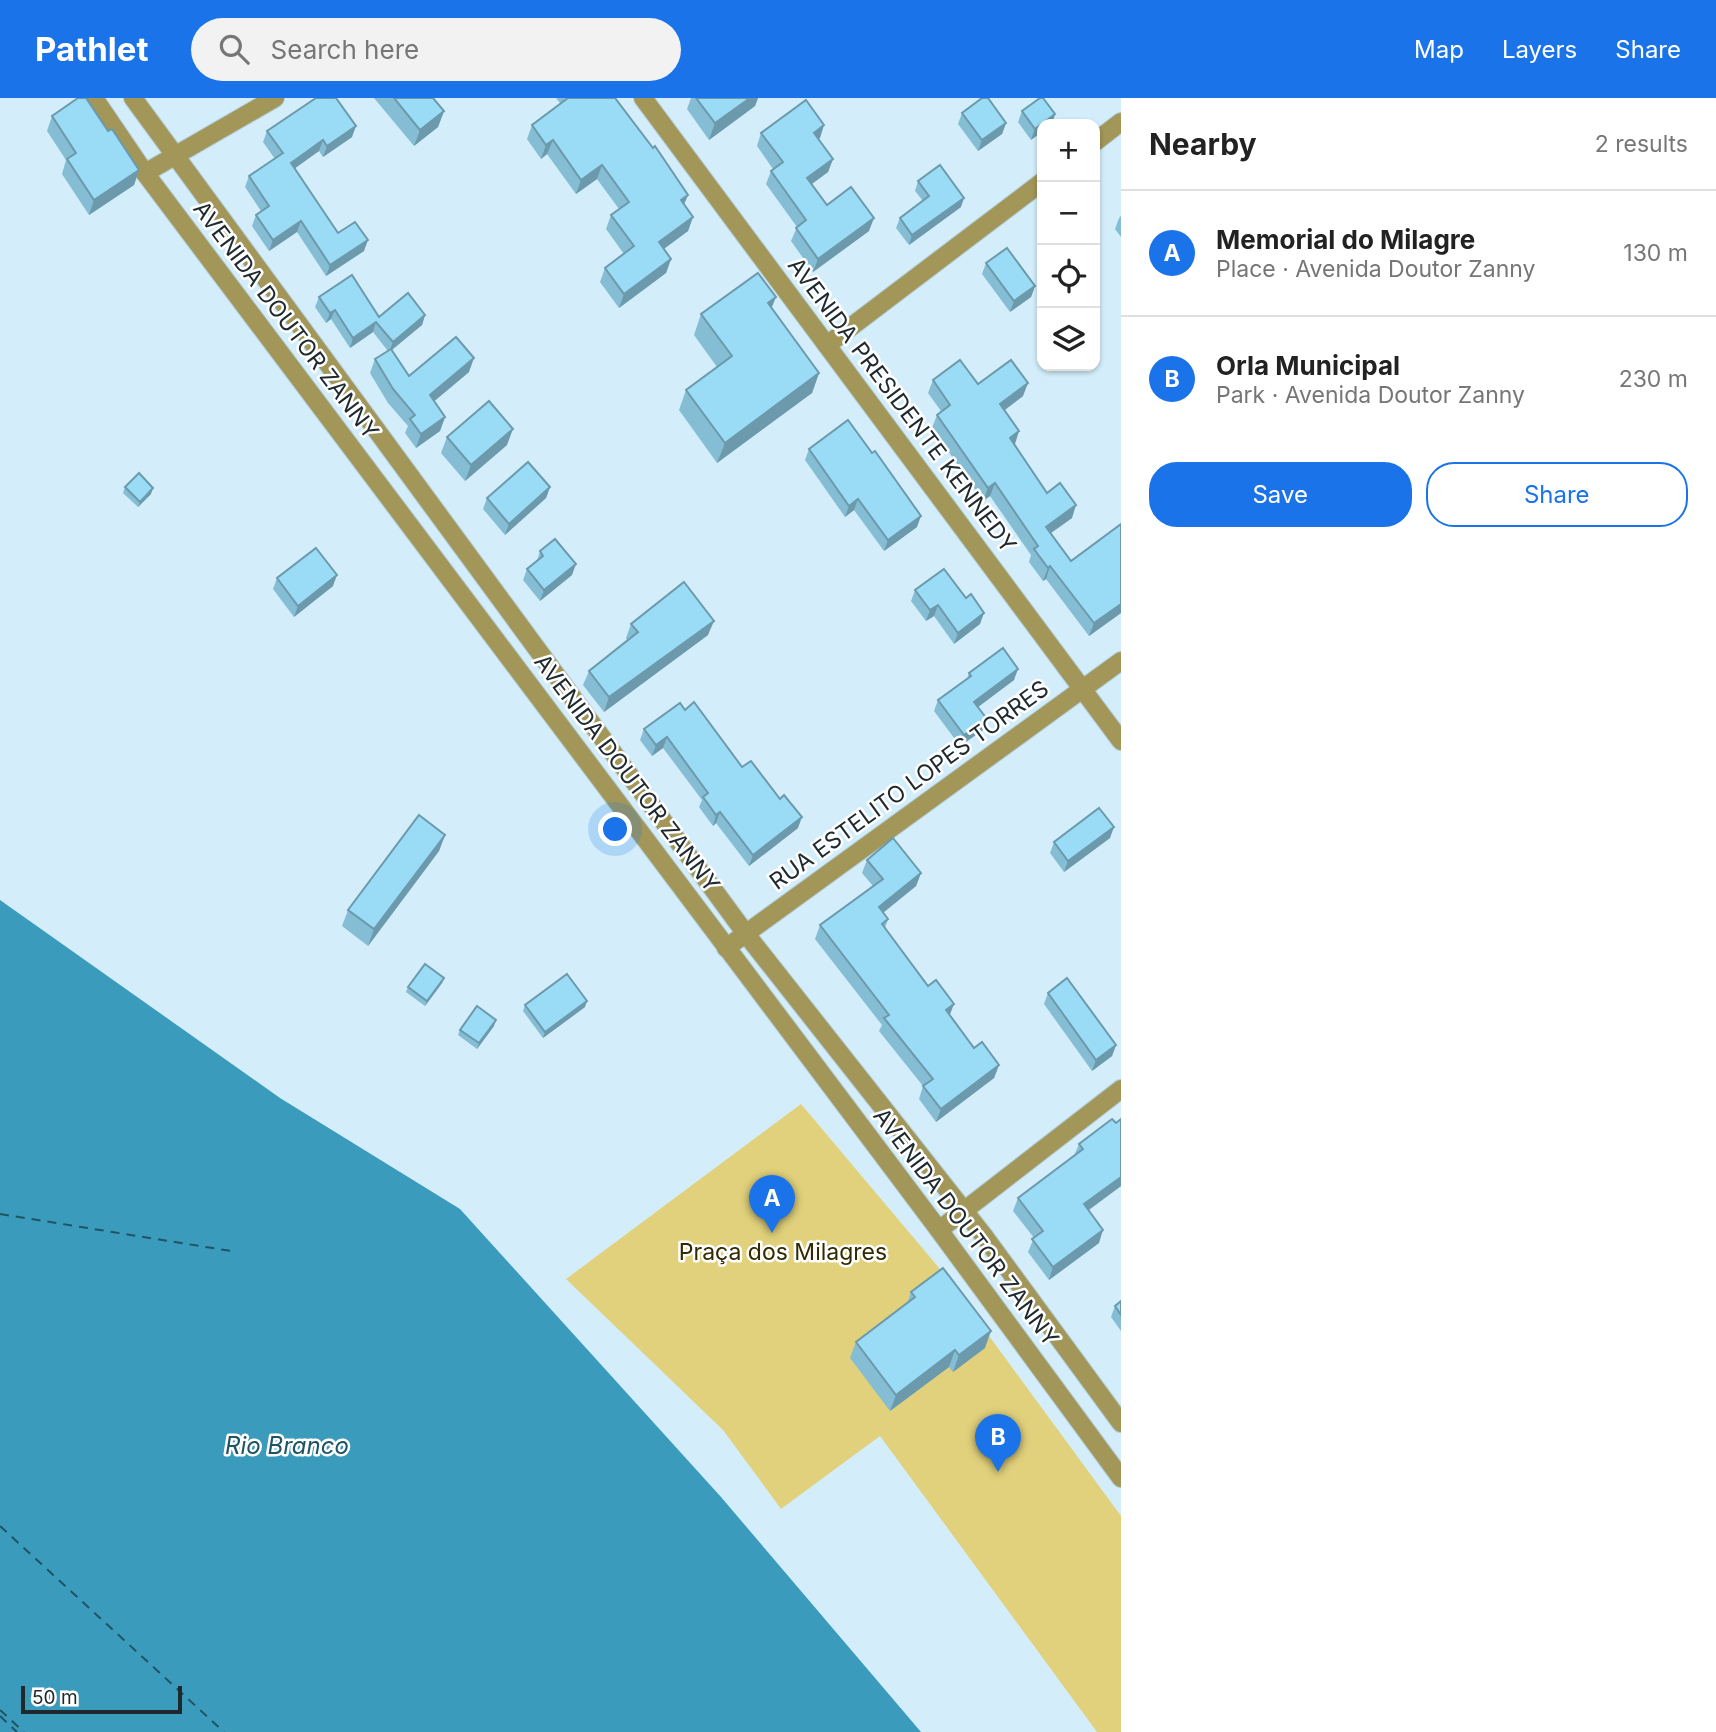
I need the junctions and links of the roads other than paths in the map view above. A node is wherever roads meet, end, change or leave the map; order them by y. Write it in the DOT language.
graph roads {
  1 [pos="94,98"];
  2 [pos="133,98"];
  3 [pos="275,98"];
  4 [pos="643,98"];
  5 [pos="1121,122"];
  6 [pos="1100,138"];
  7 [pos="174,157"];
  8 [pos="145,173"];
  9 [pos="1037,186"];
  10 [pos="827,345"];
  11 [pos="1121,661"];
  12 [pos="1082,689"];
  13 [pos="1121,741"];
  14 [pos="746,934"];
  15 [pos="726,948"];
  16 [pos="1121,1089"];
  17 [pos="964,1211"];
  18 [pos="939,1230"];
  19 [pos="1120,1418"];
  20 [pos="1121,1478"];
  1 -- 8 [label="street, AVENIDA DOUTOR ZANNY"];
  2 -- 7 [label="street, AVENIDA DOUTOR ZANNY"];
  3 -- 7 [label="street"];
  4 -- 10 [label="street, AVENIDA PRESIDENTE KENNEDY"];
  5 -- 6 [label="street"];
  7 -- 8 [label="street"];
  7 -- 14 [label="street, AVENIDA DOUTOR ZANNY"];
  8 -- 15 [label="street, AVENIDA DOUTOR ZANNY"];
  9 -- 10 [label="street"];
  10 -- 12 [label="street, AVENIDA PRESIDENTE KENNEDY"];
  11 -- 12 [label="street, RUA ESTELITO LOPES TORRES"];
  12 -- 13 [label="street, AVENIDA PRESIDENTE KENNEDY"];
  12 -- 14 [label="street, RUA ESTELITO LOPES TORRES"];
  14 -- 15 [label="street, RUA ESTELITO LOPES TORRES"];
  14 -- 17 [label="street, AVENIDA DOUTOR ZANNY"];
  15 -- 18 [label="street, AVENIDA DOUTOR ZANNY"];
  16 -- 17 [label="street"];
  17 -- 18 [label="street"];
  17 -- 19 [label="street, AVENIDA DOUTOR ZANNY"];
  18 -- 20 [label="street, AVENIDA DOUTOR ZANNY"];
}
